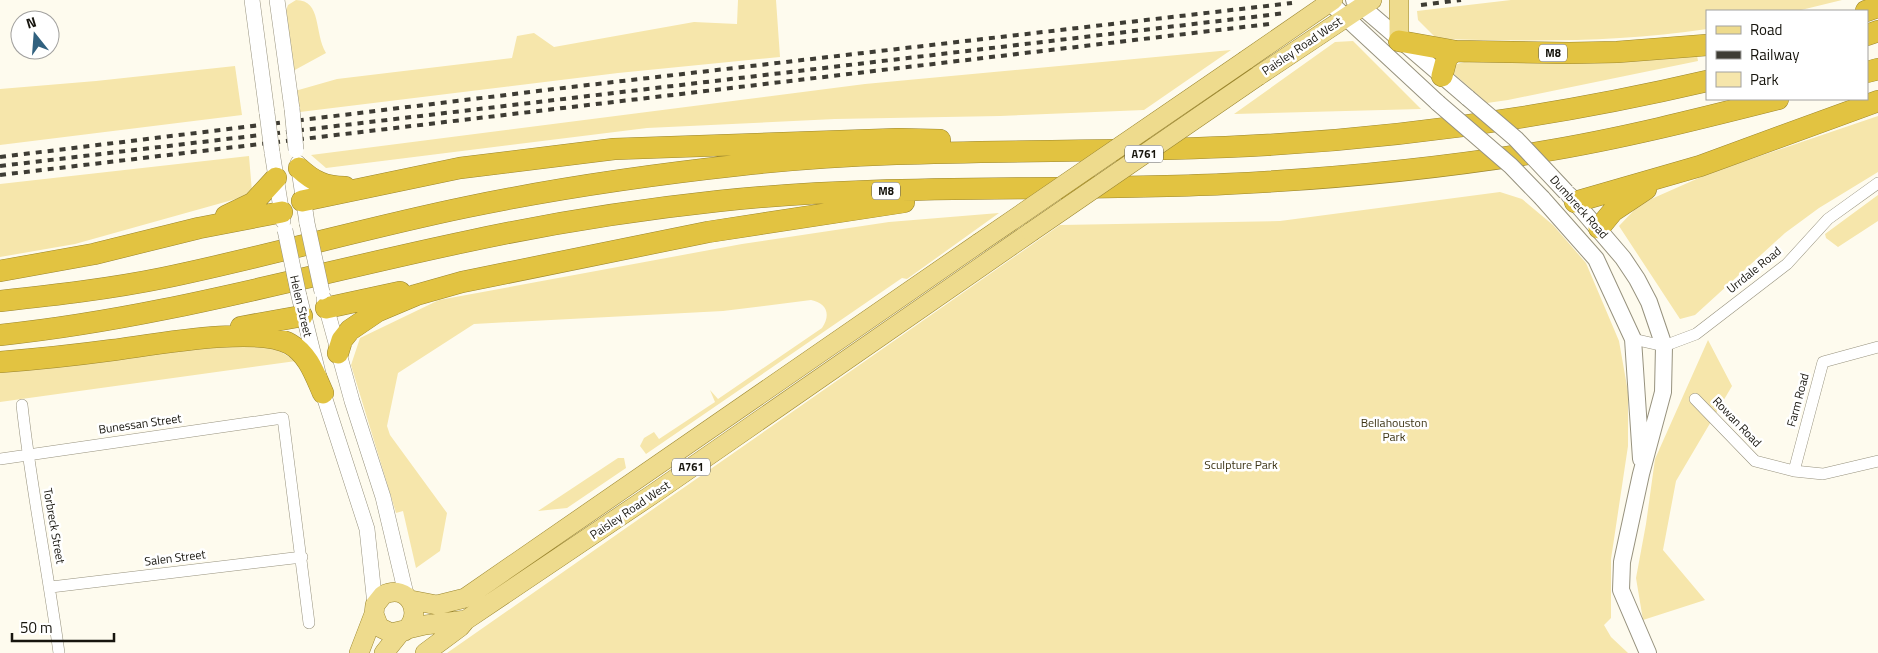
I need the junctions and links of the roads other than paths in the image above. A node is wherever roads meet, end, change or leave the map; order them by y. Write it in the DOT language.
graph roads {
  1 [pos="252,0"];
  2 [pos="276,0"];
  3 [pos="1399,0"];
  4 [pos="1330,1"];
  5 [pos="1363,2"];
  6 [pos="1345,18"];
  7 [pos="1399,41"];
  8 [pos="1706,45"];
  9 [pos="1455,51"];
  10 [pos="1442,76"];
  11 [pos="1706,81"];
  12 [pos="1774,100"];
  13 [pos="1878,101"];
  14 [pos="1438,103"];
  15 [pos="1225,147"];
  16 [pos="298,159"];
  17 [pos="1672,174"];
  18 [pos="276,178"];
  19 [pos="1878,183"];
  20 [pos="382,185"];
  21 [pos="998,188"];
  22 [pos="1571,197"];
  23 [pos="302,201"];
  24 [pos="1547,203"];
  25 [pos="283,221"];
  26 [pos="199,228"];
  27 [pos="1599,228"];
  28 [pos="0,271"];
  29 [pos="462,282"];
  30 [pos="324,300"];
  31 [pos="0,301"];
  32 [pos="300,306"];
  33 [pos="0,335"];
  34 [pos="1633,339"];
  35 [pos="167,341"];
  36 [pos="1664,346"];
  37 [pos="1878,347"];
  38 [pos="338,353"];
  39 [pos="0,362"];
  40 [pos="324,393"];
  41 [pos="1695,399"];
  42 [pos="22,404"];
  43 [pos="27,454"];
  44 [pos="0,459"];
  45 [pos="1878,461"];
  46 [pos="1794,471"];
  47 [pos="1641,474"];
  48 [pos="302,557"];
  49 [pos="51,587"];
  50 [pos="408,597"];
  51 [pos="374,610"];
  52 [pos="466,620"];
  53 [pos="309,624"];
  54 [pos="403,632"];
  55 [pos="59,653"];
  56 [pos="359,653"];
  57 [pos="384,653"];
  58 [pos="425,653"];
  59 [pos="1648,653"];
  1 -- 18 [label="street, Helen Street, bridge"];
  2 -- 16 [label="street, Helen Street, bridge"];
  3 -- 7 [label="main road"];
  4 -- 6 [label="main road, Dumbreck Road"];
  4 -- 50 [label="main road, Paisley Road West / A761, bridge"];
  5 -- 6 [label="main road, Paisley Road West / A761"];
  5 -- 7 [label="main road, Dumbreck Road"];
  6 -- 14 [label="main road, Dumbreck Road"];
  6 -- 52 [label="main road, Paisley Road West / A761, bridge"];
  7 -- 9 [label="highway, M8"];
  7 -- 10 [label="main road, Dumbreck Road"];
  8 -- 9 [label="highway, M8"];
  9 -- 10 [label="highway"];
  10 -- 14 [label="main road"];
  10 -- 22 [label="main road, Dumbreck Road, bridge"];
  11 -- 15 [label="highway"];
  12 -- 21 [label="highway, M8"];
  13 -- 17 [label="highway"];
  14 -- 24 [label="main road, Dumbreck Road, bridge"];
  15 -- 20 [label="highway"];
  15 -- 31 [label="highway"];
  16 -- 20 [label="highway"];
  16 -- 23 [label="street, Helen Street"];
  17 -- 22 [label="highway"];
  17 -- 27 [label="highway"];
  18 -- 25 [label="street, Helen Street"];
  18 -- 26 [label="highway"];
  19 -- 36 [label="street, Urrdale Road"];
  20 -- 23 [label="highway"];
  21 -- 29 [label="highway"];
  21 -- 33 [label="highway, M8"];
  22 -- 24 [label="main road"];
  22 -- 27 [label="main road, Dumbreck Road"];
  23 -- 25 [label="street"];
  23 -- 30 [label="street, Helen Street, bridge"];
  24 -- 34 [label="main road, Dumbreck Road"];
  25 -- 26 [label="highway"];
  25 -- 32 [label="street, Helen Street, bridge"];
  26 -- 28 [label="highway"];
  27 -- 36 [label="main road, Dumbreck Road"];
  29 -- 30 [label="highway"];
  29 -- 38 [label="highway"];
  30 -- 32 [label="street"];
  30 -- 38 [label="street, Helen Street"];
  32 -- 35 [label="highway"];
  32 -- 40 [label="street, Helen Street"];
  34 -- 36 [label="street"];
  34 -- 47 [label="main road, Dumbreck Road"];
  35 -- 39 [label="highway"];
  35 -- 40 [label="highway"];
  36 -- 47 [label="main road, Dumbreck Road"];
  37 -- 46 [label="street, Farm Road"];
  38 -- 50 [label="street, Helen Street"];
  40 -- 51 [label="street, Helen Street"];
  41 -- 46 [label="street, Rowan Road"];
  42 -- 43 [label="street, Torbreck Street"];
  43 -- 44 [label="street, Bunessan Street"];
  43 -- 48 [label="street, Bunessan Street"];
  43 -- 49 [label="street, Torbreck Street"];
  45 -- 46 [label="street, Rowan Road"];
  47 -- 59 [label="main road, Dumbreck Road"];
  48 -- 49 [label="street, Salen Street"];
  48 -- 53 [label="street"];
  49 -- 55 [label="street, Torbreck Street"];
  50 -- 51 [label="main road, Paisley Road West"];
  50 -- 54 [label="main road"];
  51 -- 54 [label="main road"];
  51 -- 56 [label="main road"];
  52 -- 54 [label="main road, Paisley Road West / A761"];
  52 -- 58 [label="main road"];
  54 -- 57 [label="main road"];
}
